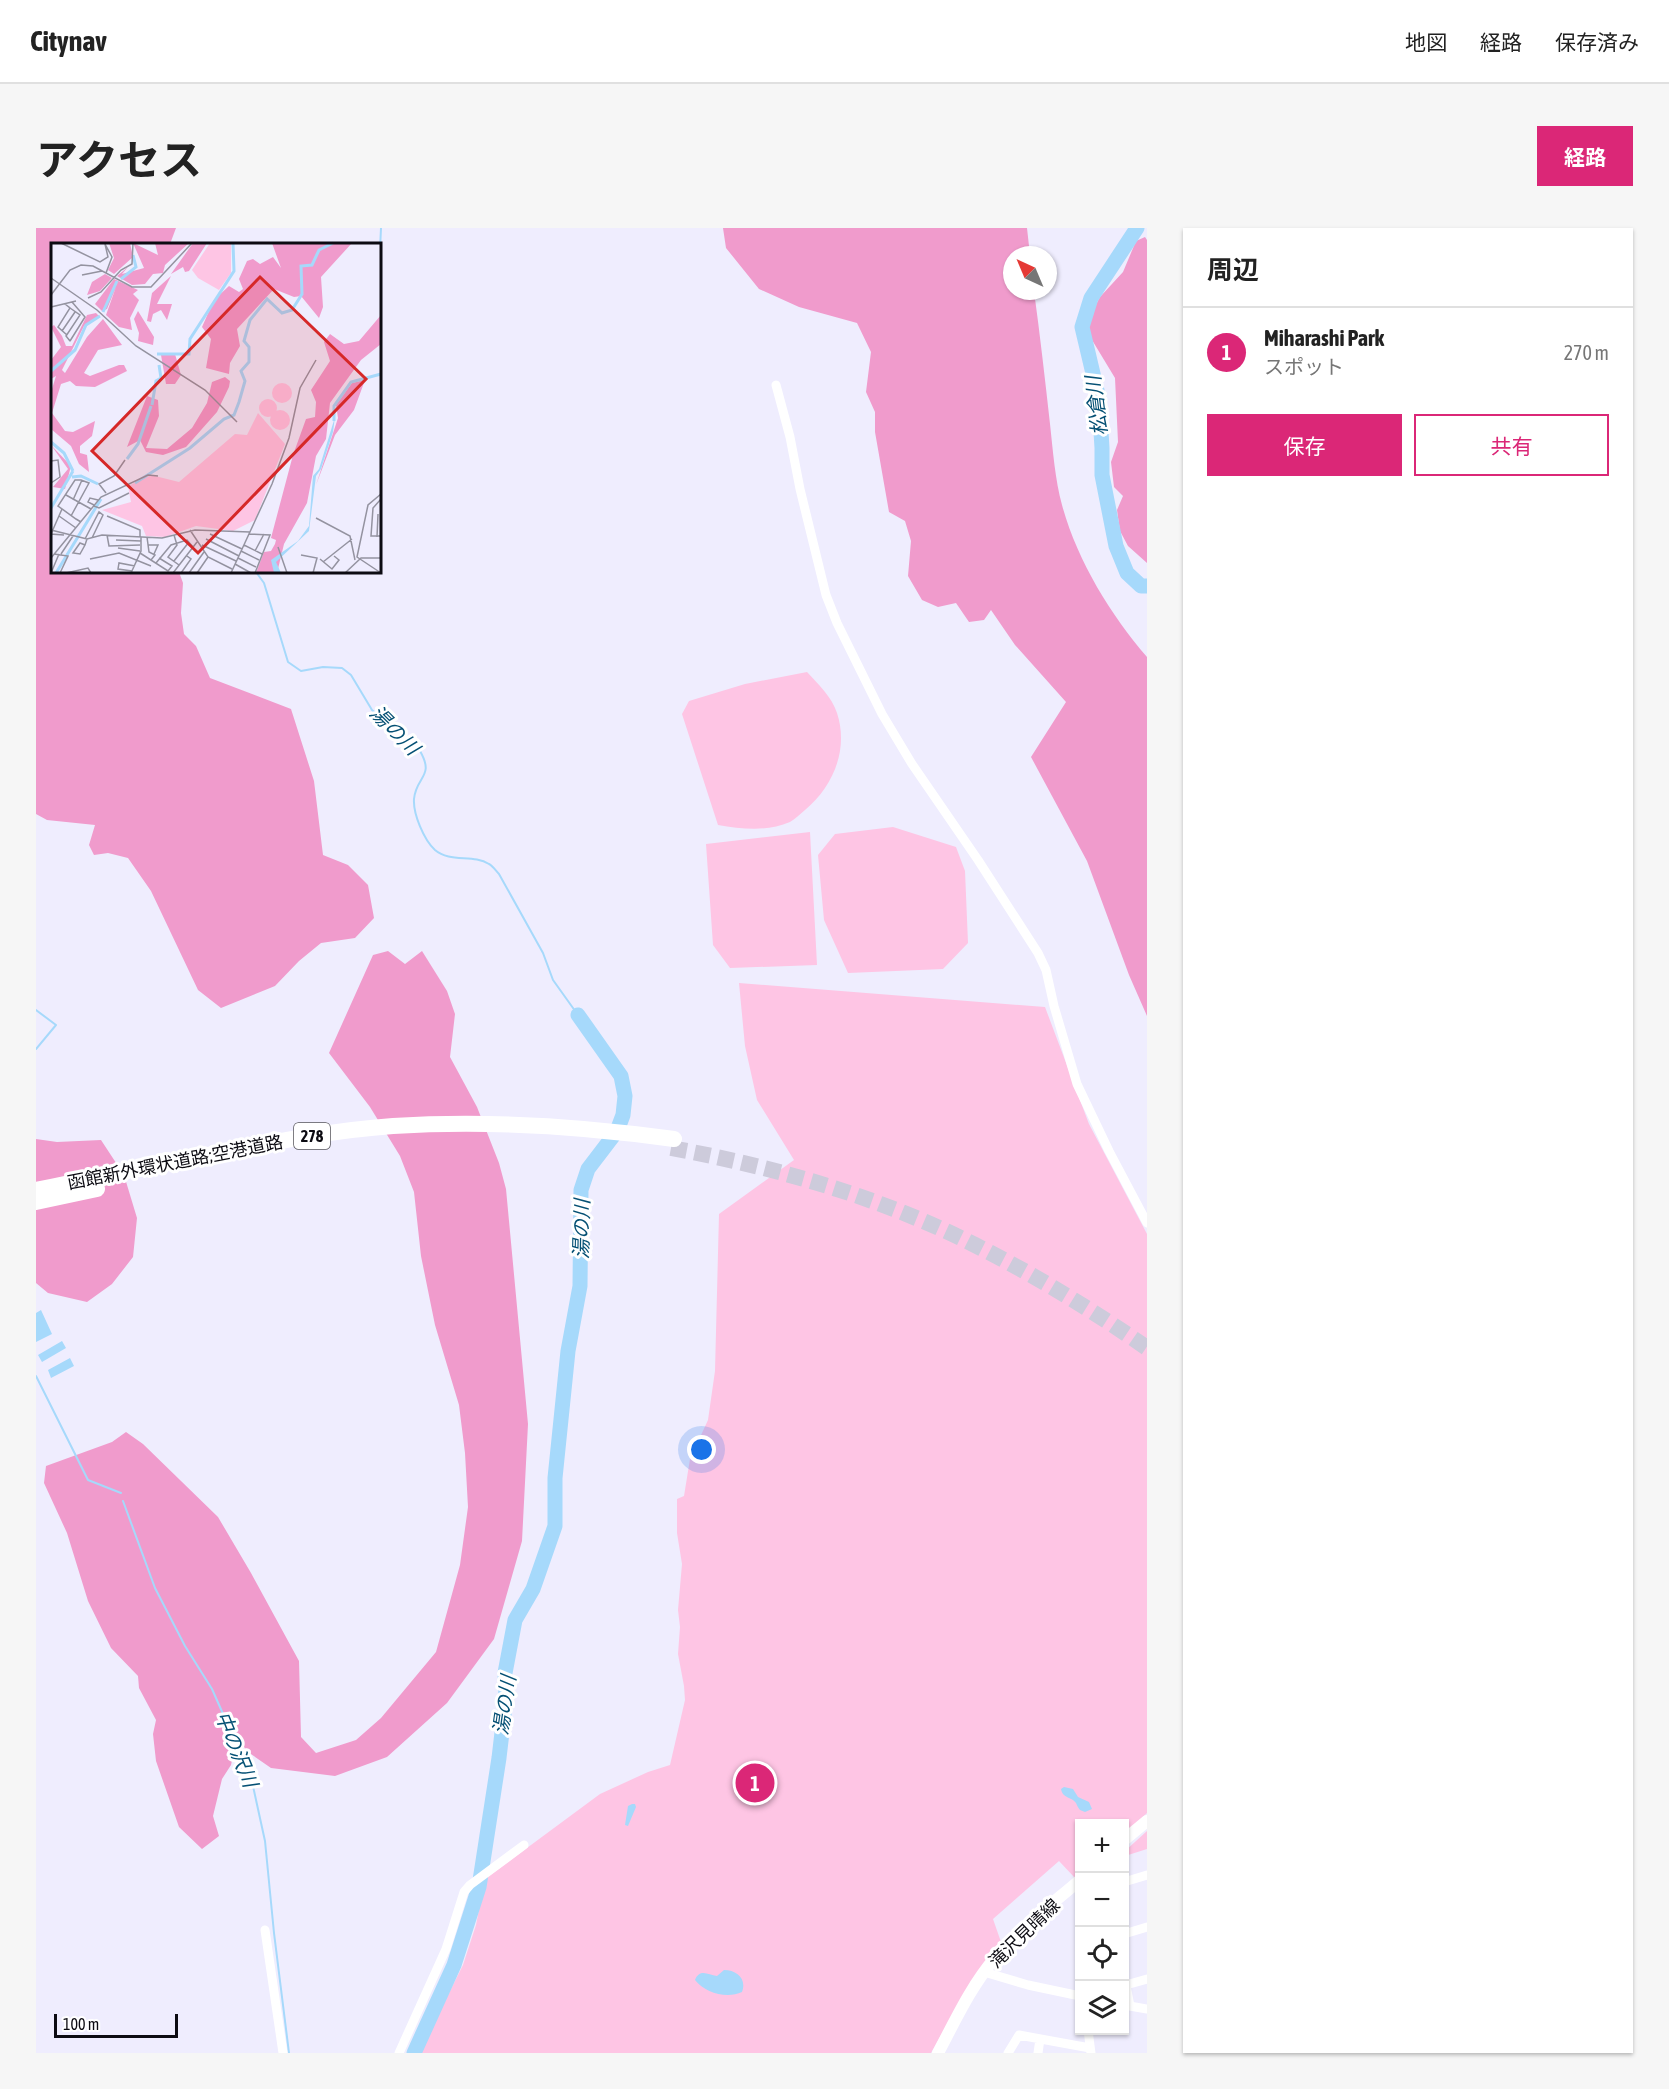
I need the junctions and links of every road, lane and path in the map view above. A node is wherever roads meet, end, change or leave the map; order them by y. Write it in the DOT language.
graph roads {
  1 [pos="776,385"];
  2 [pos="592,1132"];
  3 [pos="673,1144"];
  4 [pos="36,1190"];
  5 [pos="36,1202"];
  6 [pos="1147,1223"];
  7 [pos="1147,1821"];
  8 [pos="1129,1837"];
  9 [pos="524,1845"];
  10 [pos="1147,1875"];
  11 [pos="1129,1881"];
  12 [pos="1075,1884"];
  13 [pos="1147,1927"];
  14 [pos="265,1930"];
  15 [pos="1129,1933"];
  16 [pos="984,1972"];
  17 [pos="1147,1979"];
  18 [pos="1129,1981"];
  19 [pos="1075,1995"];
  20 [pos="1129,2005"];
  21 [pos="1147,2009"];
  22 [pos="1088,2035"];
  23 [pos="1040,2039"];
  24 [pos="1090,2051"];
  25 [pos="283,2053"];
  26 [pos="399,2053"];
  27 [pos="938,2053"];
  28 [pos="1008,2053"];
  29 [pos="1038,2053"];
  1 -- 6 [label="street"];
  2 -- 3 [label="highway, 函館新外環状道路;空港道路 / 278"];
  2 -- 4 [label="highway, 函館新外環状道路;空港道路 / 278"];
  2 -- 5 [label="highway, 函館新外環状道路;空港道路 / 278"];
  7 -- 8 [label="street"];
  9 -- 26 [label="street"];
  10 -- 11 [label="street"];
  12 -- 16 [label="street, 滝沢見晴線"];
  13 -- 15 [label="street"];
  14 -- 25 [label="street"];
  16 -- 19 [label="street"];
  16 -- 27 [label="street, 滝沢見晴線"];
  17 -- 18 [label="street"];
  20 -- 21 [label="street"];
  22 -- 24 [label="street"];
  23 -- 24 [label="street"];
  23 -- 28 [label="street"];
  23 -- 29 [label="street"];
}
